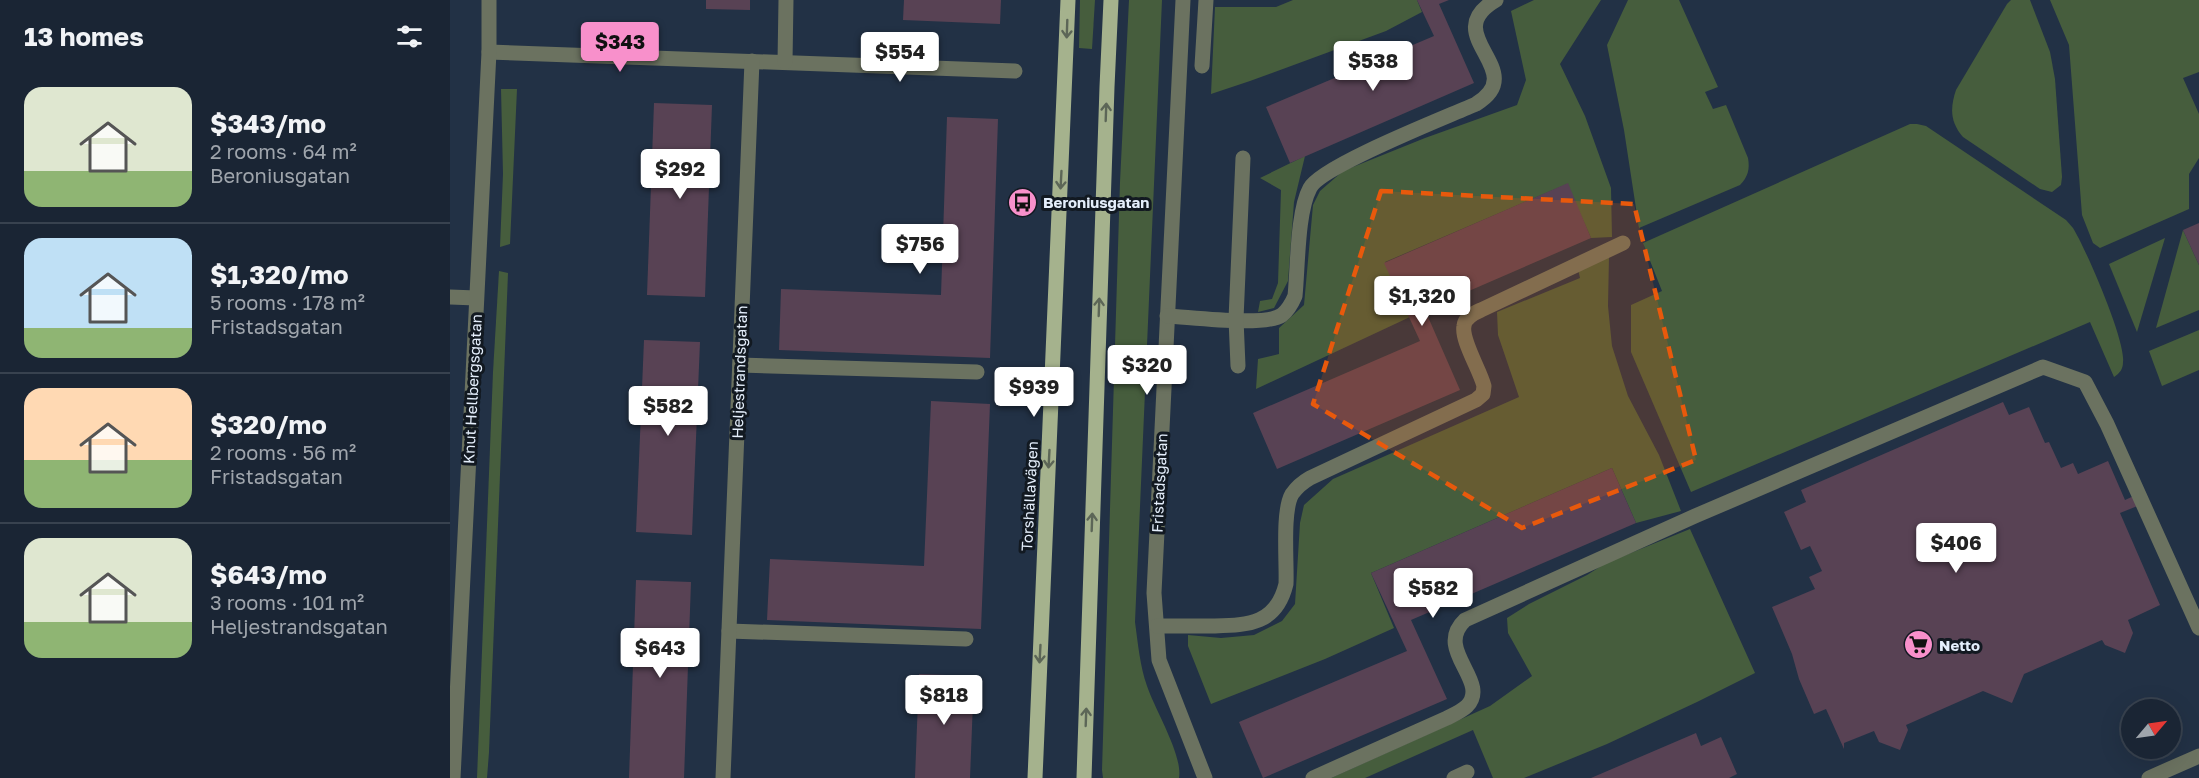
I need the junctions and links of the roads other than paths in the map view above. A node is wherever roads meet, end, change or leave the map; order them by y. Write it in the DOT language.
graph roads {
  1 [pos="489,0"];
  2 [pos="786,0"];
  3 [pos="1068,0"];
  4 [pos="1112,0"];
  5 [pos="1183,0"];
  6 [pos="1206,0"];
  7 [pos="1496,0"];
  8 [pos="489,52"];
  9 [pos="752,61"];
  10 [pos="785,62"];
  11 [pos="1202,66"];
  12 [pos="1015,72"];
  13 [pos="1243,158"];
  14 [pos="1623,243"];
  15 [pos="450,297"];
  16 [pos="477,298"];
  17 [pos="1167,316"];
  18 [pos="1236,319"];
  19 [pos="740,364"];
  20 [pos="1238,366"];
  21 [pos="977,372"];
  22 [pos="1157,626"];
  23 [pos="2199,628"];
  24 [pos="729,631"];
  25 [pos="966,639"];
  26 [pos="2199,756"];
  27 [pos="1084,777"];
  28 [pos="453,778"];
  29 [pos="723,778"];
  30 [pos="1035,778"];
  31 [pos="1205,778"];
  32 [pos="1313,778"];
  33 [pos="2149,778"];
  1 -- 8 [label="street, Knut Hellbergsgatan"];
  2 -- 10 [label="street"];
  3 -- 30 [label="main road, Torshällavägen, one-way"];
  27 -- 4 [label="main road, one-way"];
  5 -- 17 [label="street, Fristadsgatan"];
  6 -- 11 [label="street"];
  7 -- 18 [label="street"];
  8 -- 9 [label="street"];
  8 -- 16 [label="street, Knut Hellbergsgatan"];
  9 -- 10 [label="street"];
  9 -- 19 [label="street, Heljestrandsgatan"];
  10 -- 12 [label="street"];
  13 -- 18 [label="street"];
  14 -- 22 [label="street"];
  15 -- 16 [label="street"];
  16 -- 28 [label="street, Knut Hellbergsgatan"];
  17 -- 18 [label="street"];
  17 -- 22 [label="street, Fristadsgatan"];
  18 -- 20 [label="street"];
  19 -- 21 [label="street"];
  19 -- 24 [label="street, Heljestrandsgatan"];
  22 -- 31 [label="street, Fristadsgatan"];
  23 -- 32 [label="street"];
  24 -- 25 [label="street"];
  24 -- 29 [label="street, Heljestrandsgatan"];
  26 -- 33 [label="street"];
}
